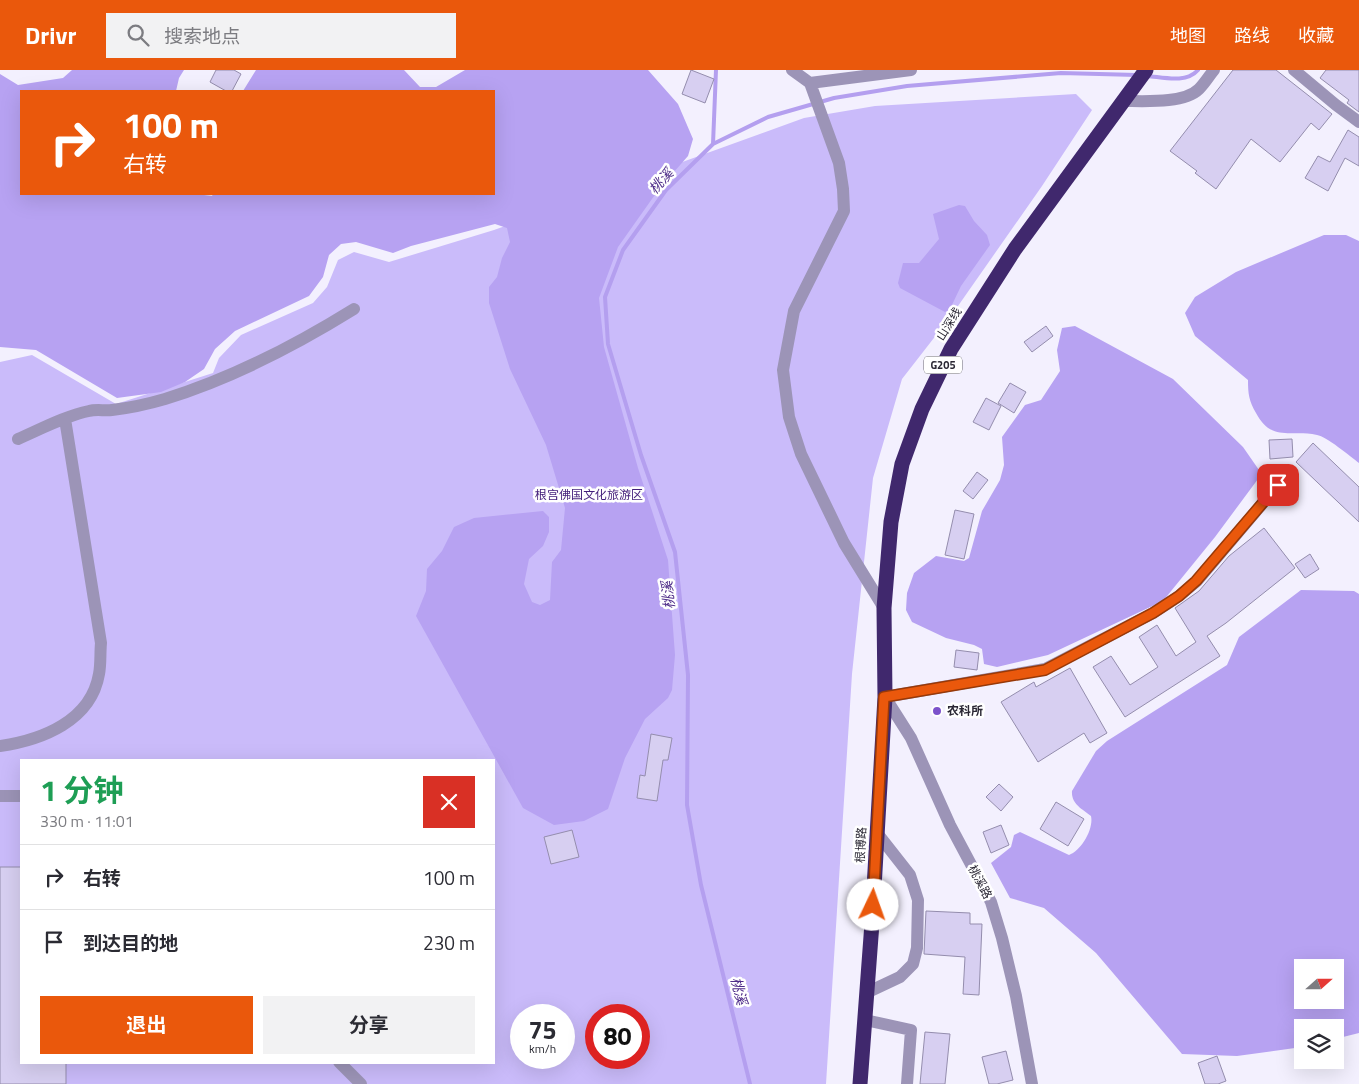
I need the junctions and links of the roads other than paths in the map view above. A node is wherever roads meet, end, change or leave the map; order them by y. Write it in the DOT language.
graph roads {
  1 [pos="792,70"];
  2 [pos="911,70"];
  3 [pos="1146,70"];
  4 [pos="1214,70"];
  5 [pos="1294,70"];
  6 [pos="810,82"];
  7 [pos="1123,101"];
  8 [pos="1359,122"];
  9 [pos="354,309"];
  10 [pos="65,419"];
  11 [pos="18,439"];
  12 [pos="1290,471"];
  13 [pos="884,608"];
  14 [pos="884,697"];
  15 [pos="0,746"];
  16 [pos="0,796"];
  17 [pos="20,796"];
  18 [pos="877,833"];
  19 [pos="866,993"];
  20 [pos="865,1020"];
  21 [pos="341,1064"];
  22 [pos="361,1084"];
  23 [pos="860,1084"];
  24 [pos="907,1084"];
  25 [pos="1032,1084"];
  1 -- 6 [label="street"];
  2 -- 6 [label="street"];
  3 -- 7 [label="highway, 山深线 / G205"];
  4 -- 7 [label="street"];
  5 -- 8 [label="street"];
  6 -- 13 [label="street"];
  7 -- 13 [label="highway, 山深线 / G205"];
  9 -- 10 [label="street"];
  10 -- 11 [label="street"];
  10 -- 15 [label="street"];
  12 -- 14 [label="street"];
  13 -- 14 [label="highway, 山深线 / G205"];
  14 -- 18 [label="highway, 根博路 / G205"];
  14 -- 25 [label="street, 桃溪路"];
  16 -- 17 [label="street"];
  18 -- 19 [label="highway, 根博路 / G205"];
  18 -- 19 [label="street"];
  19 -- 20 [label="highway, 根博路 / G205"];
  20 -- 23 [label="highway, 根博路 / G205"];
  20 -- 24 [label="street"];
  21 -- 22 [label="street"];
}
